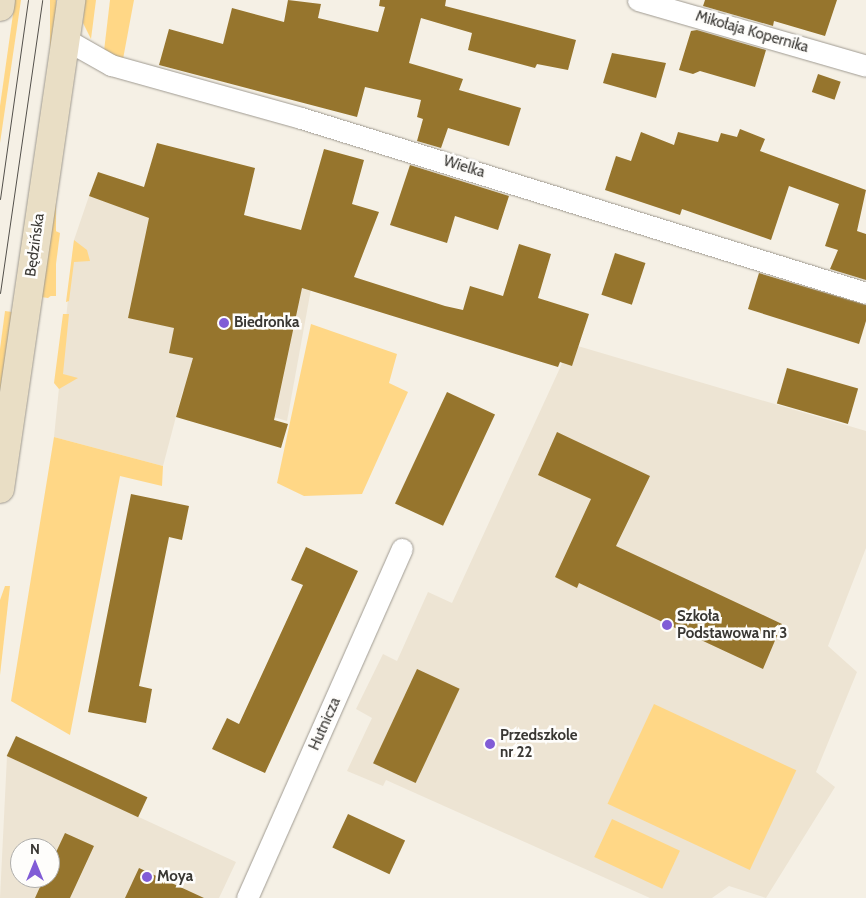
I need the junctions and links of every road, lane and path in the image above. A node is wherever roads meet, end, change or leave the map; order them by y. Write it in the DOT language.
graph roads {
  1 [pos="1,0"];
  2 [pos="70,0"];
  3 [pos="638,0"];
  4 [pos="0,7"];
  5 [pos="65,39"];
  6 [pos="866,66"];
  7 [pos="866,293"];
  8 [pos="0,490"];
  9 [pos="402,549"];
  10 [pos="247,898"];
  1 -- 4 [label="street"];
  2 -- 5 [label="street, Będzińska"];
  3 -- 6 [label="street, Mikołaja Kopernika"];
  5 -- 7 [label="street, Wielka"];
  5 -- 8 [label="street, Będzińska"];
  9 -- 10 [label="street, Hutnicza"];
}
